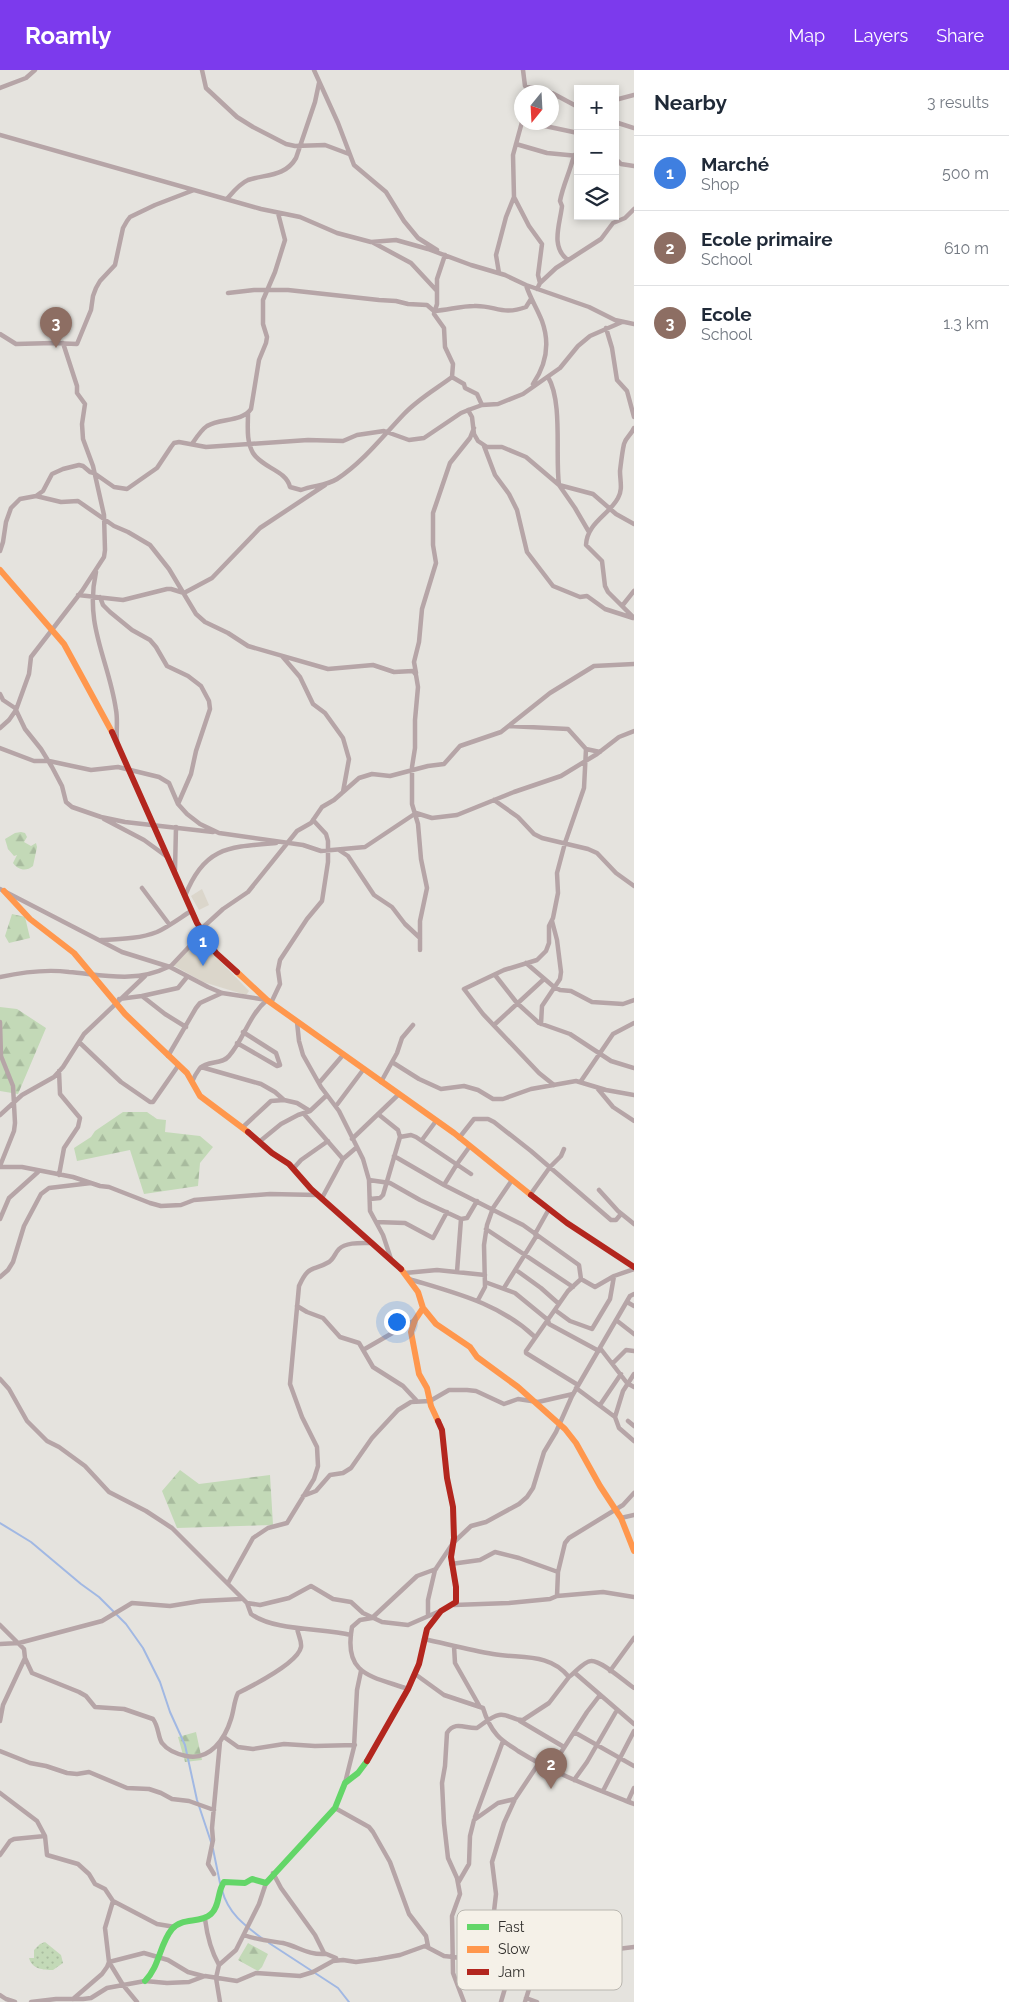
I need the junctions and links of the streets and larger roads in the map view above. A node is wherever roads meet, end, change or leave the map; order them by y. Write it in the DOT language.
graph roads {
  1 [pos="35,70"];
  2 [pos="202,70"];
  3 [pos="314,70"];
  4 [pos="523,70"];
  5 [pos="319,83"];
  6 [pos="525,85"];
  7 [pos="0,88"];
  8 [pos="634,94"];
  9 [pos="559,97"];
  10 [pos="619,99"];
  11 [pos="574,105"];
  12 [pos="619,123"];
  13 [pos="559,128"];
  14 [pos="634,128"];
  15 [pos="520,130"];
  16 [pos="574,131"];
  17 [pos="0,134"];
  18 [pos="516,144"];
  19 [pos="300,146"];
  20 [pos="349,154"];
  21 [pos="574,156"];
  22 [pos="574,162"];
  23 [pos="621,164"];
  24 [pos="634,166"];
  25 [pos="195,190"];
  26 [pos="514,197"];
  27 [pos="227,199"];
  28 [pos="634,209"];
  29 [pos="278,213"];
  30 [pos="371,242"];
  31 [pos="446,256"];
  32 [pos="568,260"];
  33 [pos="499,273"];
  34 [pos="540,283"];
  35 [pos="526,285"];
  36 [pos="538,289"];
  37 [pos="267,290"];
  38 [pos="437,291"];
  39 [pos="228,293"];
  40 [pos="531,299"];
  41 [pos="434,311"];
  42 [pos="622,322"];
  43 [pos="634,324"];
  44 [pos="606,328"];
  45 [pos="0,334"];
  46 [pos="63,343"];
  47 [pos="452,377"];
  48 [pos="548,377"];
  49 [pos="532,386"];
  50 [pos="482,405"];
  51 [pos="468,410"];
  52 [pos="248,413"];
  53 [pos="634,417"];
  54 [pos="474,428"];
  55 [pos="634,428"];
  56 [pos="387,432"];
  57 [pos="192,444"];
  58 [pos="249,444"];
  59 [pos="484,446"];
  60 [pos="94,473"];
  61 [pos="326,484"];
  62 [pos="559,486"];
  63 [pos="36,496"];
  64 [pos="610,508"];
  65 [pos="105,520"];
  66 [pos="634,524"];
  67 [pos="589,532"];
  68 [pos="0,551"];
  69 [pos="97,568"];
  70 [pos="0,570"];
  71 [pos="634,591"];
  72 [pos="184,593"];
  73 [pos="78,595"];
  74 [pos="93,597"];
  75 [pos="100,597"];
  76 [pos="622,606"];
  77 [pos="634,618"];
  78 [pos="52,630"];
  79 [pos="280,654"];
  80 [pos="634,664"];
  81 [pos="416,674"];
  82 [pos="0,694"];
  83 [pos="16,710"];
  84 [pos="509,726"];
  85 [pos="0,728"];
  86 [pos="634,731"];
  87 [pos="117,742"];
  88 [pos="0,748"];
  89 [pos="586,749"];
  90 [pos="600,752"];
  91 [pos="586,761"];
  92 [pos="49,762"];
  93 [pos="412,769"];
  94 [pos="129,770"];
  95 [pos="343,792"];
  96 [pos="494,800"];
  97 [pos="178,804"];
  98 [pos="416,813"];
  99 [pos="101,817"];
  100 [pos="313,820"];
  101 [pos="153,824"];
  102 [pos="176,827"];
  103 [pos="219,832"];
  104 [pos="287,843"];
  105 [pos="565,843"];
  106 [pos="339,850"];
  107 [pos="328,852"];
  108 [pos="168,857"];
  109 [pos="175,874"];
  110 [pos="634,886"];
  111 [pos="142,888"];
  112 [pos="2,890"];
  113 [pos="185,897"];
  114 [pos="191,911"];
  115 [pos="552,921"];
  116 [pos="169,924"];
  117 [pos="201,932"];
  118 [pos="420,938"];
  119 [pos="99,940"];
  120 [pos="420,950"];
  121 [pos="526,963"];
  122 [pos="169,967"];
  123 [pos="495,975"];
  124 [pos="0,976"];
  125 [pos="95,976"];
  126 [pos="145,976"];
  127 [pos="187,977"];
  128 [pos="544,979"];
  129 [pos="554,987"];
  130 [pos="222,992"];
  131 [pos="142,996"];
  132 [pos="634,1000"];
  133 [pos="118,1001"];
  134 [pos="269,1002"];
  135 [pos="517,1003"];
  136 [pos="0,1022"];
  137 [pos="297,1022"];
  138 [pos="634,1023"];
  139 [pos="541,1024"];
  140 [pos="413,1025"];
  141 [pos="494,1025"];
  142 [pos="186,1027"];
  143 [pos="243,1032"];
  144 [pos="79,1042"];
  145 [pos="237,1043"];
  146 [pos="342,1055"];
  147 [pos="599,1055"];
  148 [pos="168,1056"];
  149 [pos="392,1062"];
  150 [pos="178,1066"];
  151 [pos="201,1067"];
  152 [pos="634,1068"];
  153 [pos="363,1070"];
  154 [pos="58,1071"];
  155 [pos="581,1081"];
  156 [pos="192,1082"];
  157 [pos="380,1082"];
  158 [pos="319,1083"];
  159 [pos="554,1085"];
  160 [pos="597,1088"];
  161 [pos="327,1095"];
  162 [pos="398,1095"];
  163 [pos="634,1095"];
  164 [pos="284,1100"];
  165 [pos="15,1101"];
  166 [pos="336,1106"];
  167 [pos="310,1111"];
  168 [pos="304,1114"];
  169 [pos="378,1114"];
  170 [pos="0,1115"];
  171 [pos="436,1121"];
  172 [pos="634,1121"];
  173 [pos="243,1128"];
  174 [pos="400,1137"];
  175 [pos="459,1138"];
  176 [pos="352,1139"];
  177 [pos="328,1140"];
  178 [pos="422,1140"];
  179 [pos="259,1142"];
  180 [pos="470,1146"];
  181 [pos="357,1147"];
  182 [pos="564,1149"];
  183 [pos="394,1156"];
  184 [pos="343,1159"];
  185 [pos="457,1164"];
  186 [pos="0,1166"];
  187 [pos="550,1167"];
  188 [pos="293,1169"];
  189 [pos="38,1172"];
  190 [pos="471,1174"];
  191 [pos="59,1175"];
  192 [pos="369,1180"];
  193 [pos="512,1180"];
  194 [pos="386,1182"];
  195 [pos="92,1183"];
  196 [pos="444,1185"];
  197 [pos="599,1190"];
  198 [pos="530,1194"];
  199 [pos="321,1196"];
  200 [pos="370,1199"];
  201 [pos="477,1201"];
  202 [pos="493,1208"];
  203 [pos="550,1209"];
  204 [pos="447,1212"];
  205 [pos="621,1214"];
  206 [pos="0,1219"];
  207 [pos="461,1220"];
  208 [pos="376,1222"];
  209 [pos="634,1224"];
  210 [pos="486,1229"];
  211 [pos="536,1234"];
  212 [pos="370,1243"];
  213 [pos="525,1254"];
  214 [pos="391,1259"];
  215 [pos="634,1268"];
  216 [pos="516,1270"];
  217 [pos="457,1272"];
  218 [pos="484,1275"];
  219 [pos="407,1276"];
  220 [pos="614,1276"];
  221 [pos="0,1277"];
  222 [pos="581,1279"];
  223 [pos="485,1282"];
  224 [pos="573,1287"];
  225 [pos="504,1288"];
  226 [pos="634,1294"];
  227 [pos="478,1300"];
  228 [pos="627,1302"];
  229 [pos="560,1304"];
  230 [pos="297,1306"];
  231 [pos="634,1306"];
  232 [pos="423,1308"];
  233 [pos="555,1310"];
  234 [pos="414,1320"];
  235 [pos="548,1320"];
  236 [pos="616,1320"];
  237 [pos="634,1334"];
  238 [pos="535,1337"];
  239 [pos="600,1349"];
  240 [pos="363,1350"];
  241 [pos="634,1351"];
  242 [pos="613,1363"];
  243 [pos="621,1374"];
  244 [pos="634,1374"];
  245 [pos="0,1379"];
  246 [pos="627,1383"];
  247 [pos="577,1387"];
  248 [pos="634,1387"];
  249 [pos="573,1394"];
  250 [pos="416,1400"];
  251 [pos="430,1401"];
  252 [pos="533,1402"];
  253 [pos="600,1405"];
  254 [pos="615,1417"];
  255 [pos="628,1421"];
  256 [pos="559,1424"];
  257 [pos="634,1426"];
  258 [pos="634,1441"];
  259 [pos="634,1493"];
  260 [pos="303,1496"];
  261 [pos="615,1510"];
  262 [pos="634,1515"];
  263 [pos="621,1518"];
  264 [pos="453,1543"];
  265 [pos="634,1551"];
  266 [pos="451,1564"];
  267 [pos="436,1569"];
  268 [pos="558,1572"];
  269 [pos="228,1583"];
  270 [pos="557,1596"];
  271 [pos="634,1597"];
  272 [pos="241,1599"];
  273 [pos="247,1603"];
  274 [pos="454,1605"];
  275 [pos="441,1611"];
  276 [pos="428,1616"];
  277 [pos="372,1618"];
  278 [pos="0,1625"];
  279 [pos="297,1628"];
  280 [pos="351,1635"];
  281 [pos="634,1638"];
  282 [pos="424,1639"];
  283 [pos="19,1643"];
  284 [pos="0,1644"];
  285 [pos="454,1646"];
  286 [pos="24,1658"];
  287 [pos="361,1671"];
  288 [pos="610,1671"];
  289 [pos="574,1673"];
  290 [pos="415,1674"];
  291 [pos="569,1678"];
  292 [pos="634,1688"];
  293 [pos="408,1689"];
  294 [pos="600,1695"];
  295 [pos="480,1707"];
  296 [pos="617,1710"];
  297 [pos="0,1721"];
  298 [pos="520,1721"];
  299 [pos="488,1722"];
  300 [pos="634,1724"];
  301 [pos="634,1730"];
  302 [pos="574,1732"];
  303 [pos="224,1737"];
  304 [pos="503,1741"];
  305 [pos="220,1742"];
  306 [pos="355,1745"];
  307 [pos="597,1746"];
  308 [pos="564,1747"];
  309 [pos="0,1751"];
  310 [pos="619,1758"];
  311 [pos="541,1764"];
  312 [pos="634,1766"];
  313 [pos="574,1780"];
  314 [pos="345,1783"];
  315 [pos="634,1788"];
  316 [pos="603,1792"];
  317 [pos="0,1793"];
  318 [pos="516,1799"];
  319 [pos="628,1801"];
  320 [pos="634,1804"];
  321 [pos="335,1808"];
  322 [pos="214,1810"];
  323 [pos="474,1820"];
  324 [pos="45,1836"];
  325 [pos="0,1855"];
  326 [pos="274,1873"];
  327 [pos="214,1874"];
  328 [pos="266,1883"];
  329 [pos="458,1883"];
  330 [pos="113,1901"];
  331 [pos="494,1910"];
  332 [pos="205,1919"];
  333 [pos="175,1927"];
  334 [pos="244,1935"];
  335 [pos="428,1946"];
  336 [pos="325,1954"];
  337 [pos="160,1958"];
  338 [pos="453,1958"];
  339 [pos="457,1958"];
  340 [pos="343,1960"];
  341 [pos="109,1962"];
  342 [pos="220,1965"];
  343 [pos="205,1976"];
  344 [pos="216,1978"];
  345 [pos="145,1981"];
  346 [pos="457,1984"];
  347 [pos="122,1985"];
  348 [pos="459,1990"];
  349 [pos="505,1990"];
  350 [pos="0,1995"];
  351 [pos="73,1999"];
  352 [pos="525,2000"];
  353 [pos="15,2002"];
  354 [pos="31,2002"];
  355 [pos="68,2002"];
  356 [pos="137,2002"];
  357 [pos="220,2002"];
  358 [pos="464,2002"];
  359 [pos="501,2002"];
  360 [pos="537,2002"];
  1 -- 7 [label="street"];
  2 -- 19 [label="street"];
  3 -- 5 [label="street"];
  4 -- 6 [label="street"];
  5 -- 19 [label="street"];
  5 -- 20 [label="street"];
  8 -- 10 [label="street"];
  9 -- 11 [label="street"];
  12 -- 14 [label="street"];
  13 -- 16 [label="street"];
  15 -- 18 [label="street"];
  17 -- 25 [label="street"];
  18 -- 21 [label="street"];
  18 -- 26 [label="street"];
  19 -- 20 [label="street"];
  19 -- 27 [label="street"];
  20 -- 31 [label="street"];
  22 -- 32 [label="street"];
  23 -- 24 [label="street"];
  25 -- 27 [label="street"];
  25 -- 46 [label="street"];
  26 -- 33 [label="street"];
  26 -- 34 [label="street"];
  27 -- 29 [label="street"];
  28 -- 32 [label="street"];
  29 -- 30 [label="street"];
  29 -- 37 [label="street"];
  30 -- 31 [label="street"];
  30 -- 38 [label="street"];
  31 -- 33 [label="street"];
  31 -- 38 [label="street"];
  32 -- 34 [label="street"];
  33 -- 35 [label="street"];
  34 -- 36 [label="street"];
  35 -- 36 [label="street"];
  35 -- 40 [label="street"];
  36 -- 42 [label="street"];
  37 -- 39 [label="street"];
  37 -- 41 [label="street"];
  37 -- 52 [label="street"];
  38 -- 41 [label="street"];
  40 -- 41 [label="street"];
  40 -- 49 [label="street"];
  41 -- 47 [label="street"];
  42 -- 43 [label="street"];
  42 -- 44 [label="street"];
  44 -- 48 [label="street"];
  44 -- 53 [label="street"];
  45 -- 46 [label="street"];
  46 -- 60 [label="street"];
  47 -- 50 [label="street"];
  47 -- 56 [label="street"];
  48 -- 49 [label="street"];
  48 -- 62 [label="street"];
  49 -- 50 [label="street"];
  50 -- 51 [label="street"];
  51 -- 54 [label="street"];
  51 -- 56 [label="street"];
  52 -- 57 [label="street"];
  52 -- 58 [label="street"];
  54 -- 59 [label="street"];
  54 -- 81 [label="street"];
  55 -- 64 [label="street"];
  56 -- 58 [label="street"];
  56 -- 61 [label="street"];
  57 -- 58 [label="street"];
  57 -- 60 [label="street"];
  58 -- 61 [label="street"];
  59 -- 62 [label="street"];
  59 -- 77 [label="street"];
  60 -- 63 [label="street"];
  60 -- 65 [label="street"];
  61 -- 72 [label="street"];
  62 -- 64 [label="street"];
  62 -- 67 [label="street"];
  63 -- 65 [label="street"];
  63 -- 68 [label="street"];
  64 -- 66 [label="street"];
  64 -- 67 [label="street"];
  65 -- 69 [label="street"];
  65 -- 72 [label="street"];
  67 -- 76 [label="street"];
  69 -- 73 [label="street"];
  69 -- 74 [label="street"];
  70 -- 78 [label="street"];
  71 -- 76 [label="street"];
  72 -- 75 [label="street"];
  72 -- 79 [label="street"];
  73 -- 74 [label="street"];
  73 -- 78 [label="street"];
  74 -- 75 [label="street"];
  74 -- 87 [label="street"];
  75 -- 97 [label="street"];
  76 -- 77 [label="street"];
  78 -- 83 [label="street"];
  78 -- 87 [label="street"];
  79 -- 81 [label="street"];
  79 -- 95 [label="street"];
  80 -- 84 [label="street"];
  81 -- 93 [label="street"];
  82 -- 83 [label="street"];
  83 -- 85 [label="street"];
  83 -- 92 [label="street"];
  84 -- 89 [label="street"];
  84 -- 93 [label="street"];
  86 -- 90 [label="street"];
  87 -- 94 [label="street"];
  88 -- 92 [label="street"];
  89 -- 90 [label="street"];
  89 -- 91 [label="street"];
  90 -- 91 [label="street"];
  91 -- 96 [label="street"];
  91 -- 105 [label="street"];
  92 -- 94 [label="street"];
  92 -- 99 [label="street"];
  93 -- 95 [label="street"];
  93 -- 98 [label="street"];
  94 -- 97 [label="street"];
  94 -- 101 [label="street"];
  95 -- 100 [label="street"];
  96 -- 98 [label="street"];
  96 -- 105 [label="street"];
  97 -- 103 [label="street"];
  98 -- 106 [label="street"];
  98 -- 118 [label="street"];
  99 -- 101 [label="street"];
  99 -- 108 [label="street"];
  100 -- 104 [label="street"];
  100 -- 107 [label="street"];
  101 -- 102 [label="street"];
  101 -- 108 [label="street"];
  102 -- 103 [label="street"];
  102 -- 109 [label="street"];
  103 -- 104 [label="street"];
  104 -- 107 [label="street"];
  104 -- 113 [label="street"];
  104 -- 117 [label="street"];
  105 -- 110 [label="street"];
  105 -- 115 [label="street"];
  106 -- 107 [label="street"];
  106 -- 118 [label="street"];
  107 -- 134 [label="street"];
  108 -- 109 [label="street"];
  109 -- 113 [label="street"];
  111 -- 116 [label="street"];
  112 -- 119 [label="street"];
  112 -- 125 [label="street"];
  113 -- 114 [label="street"];
  114 -- 116 [label="street"];
  114 -- 117 [label="street"];
  115 -- 121 [label="street"];
  115 -- 129 [label="street"];
  116 -- 119 [label="street"];
  117 -- 122 [label="street"];
  117 -- 134 [label="street"];
  118 -- 120 [label="street"];
  119 -- 122 [label="street"];
  121 -- 123 [label="street"];
  121 -- 128 [label="street"];
  122 -- 126 [label="street"];
  122 -- 127 [label="street"];
  123 -- 135 [label="street"];
  123 -- 141 [label="street"];
  124 -- 125 [label="street"];
  125 -- 126 [label="street"];
  125 -- 133 [label="street"];
  126 -- 133 [label="street"];
  127 -- 130 [label="street"];
  127 -- 131 [label="street"];
  128 -- 129 [label="street"];
  128 -- 135 [label="street"];
  129 -- 132 [label="street"];
  129 -- 139 [label="street"];
  130 -- 134 [label="street"];
  130 -- 142 [label="street"];
  131 -- 133 [label="street"];
  131 -- 142 [label="street"];
  133 -- 144 [label="street"];
  133 -- 148 [label="street"];
  134 -- 137 [label="street"];
  134 -- 143 [label="street"];
  135 -- 139 [label="street"];
  135 -- 141 [label="street"];
  136 -- 165 [label="street"];
  137 -- 146 [label="street"];
  137 -- 158 [label="street"];
  138 -- 147 [label="street"];
  139 -- 147 [label="street"];
  140 -- 149 [label="street"];
  141 -- 159 [label="street"];
  142 -- 148 [label="street"];
  143 -- 145 [label="street"];
  143 -- 145 [label="street"];
  144 -- 150 [label="street"];
  144 -- 154 [label="street"];
  145 -- 151 [label="street"];
  146 -- 153 [label="street"];
  146 -- 158 [label="street"];
  147 -- 152 [label="street"];
  147 -- 155 [label="street"];
  148 -- 150 [label="street"];
  149 -- 157 [label="street"];
  149 -- 159 [label="street"];
  150 -- 156 [label="street"];
  151 -- 156 [label="street"];
  151 -- 164 [label="street"];
  153 -- 157 [label="street"];
  153 -- 166 [label="street"];
  154 -- 165 [label="street"];
  154 -- 191 [label="street"];
  155 -- 159 [label="street"];
  155 -- 160 [label="street"];
  156 -- 173 [label="street"];
  157 -- 162 [label="street"];
  158 -- 161 [label="street"];
  160 -- 163 [label="street"];
  160 -- 172 [label="street"];
  161 -- 166 [label="street"];
  161 -- 167 [label="street"];
  162 -- 169 [label="street"];
  162 -- 171 [label="street"];
  164 -- 167 [label="street"];
  164 -- 173 [label="street"];
  165 -- 170 [label="street"];
  165 -- 186 [label="street"];
  166 -- 176 [label="street"];
  167 -- 168 [label="street"];
  168 -- 177 [label="street"];
  168 -- 179 [label="street"];
  169 -- 174 [label="street"];
  169 -- 176 [label="street"];
  171 -- 175 [label="street"];
  171 -- 178 [label="street"];
  173 -- 179 [label="street"];
  174 -- 178 [label="street"];
  174 -- 183 [label="street"];
  175 -- 180 [label="street"];
  175 -- 187 [label="street"];
  176 -- 181 [label="street"];
  177 -- 184 [label="street"];
  177 -- 188 [label="street"];
  178 -- 185 [label="street"];
  179 -- 188 [label="street"];
  180 -- 185 [label="street"];
  180 -- 193 [label="street"];
  181 -- 184 [label="street"];
  181 -- 192 [label="street"];
  182 -- 187 [label="street"];
  183 -- 194 [label="street"];
  183 -- 196 [label="street"];
  184 -- 199 [label="street"];
  185 -- 190 [label="street"];
  185 -- 196 [label="street"];
  186 -- 189 [label="street"];
  187 -- 198 [label="street"];
  187 -- 205 [label="street"];
  188 -- 199 [label="street"];
  189 -- 191 [label="street"];
  189 -- 206 [label="street"];
  191 -- 195 [label="street"];
  192 -- 194 [label="street"];
  192 -- 200 [label="street"];
  193 -- 198 [label="street"];
  193 -- 202 [label="street"];
  194 -- 200 [label="street"];
  194 -- 204 [label="street"];
  195 -- 199 [label="street"];
  195 -- 221 [label="street"];
  196 -- 201 [label="street"];
  197 -- 205 [label="street"];
  198 -- 203 [label="street"];
  199 -- 212 [label="street"];
  200 -- 208 [label="street"];
  201 -- 202 [label="street"];
  201 -- 207 [label="street"];
  202 -- 210 [label="street"];
  202 -- 211 [label="street"];
  203 -- 211 [label="street"];
  203 -- 215 [label="street"];
  204 -- 207 [label="street"];
  204 -- 208 [label="street"];
  205 -- 209 [label="street"];
  207 -- 217 [label="street"];
  208 -- 214 [label="street"];
  210 -- 213 [label="street"];
  210 -- 218 [label="street"];
  211 -- 213 [label="street"];
  211 -- 222 [label="street"];
  212 -- 214 [label="street"];
  212 -- 230 [label="street"];
  213 -- 216 [label="street"];
  213 -- 224 [label="street"];
  214 -- 219 [label="street"];
  215 -- 220 [label="street"];
  216 -- 225 [label="street"];
  216 -- 229 [label="street"];
  217 -- 218 [label="street"];
  217 -- 219 [label="street"];
  218 -- 223 [label="street"];
  219 -- 227 [label="street"];
  219 -- 232 [label="street"];
  220 -- 222 [label="street"];
  220 -- 233 [label="street"];
  222 -- 224 [label="street"];
  223 -- 225 [label="street"];
  223 -- 227 [label="street"];
  224 -- 229 [label="street"];
  225 -- 235 [label="street"];
  226 -- 228 [label="street"];
  227 -- 238 [label="street"];
  228 -- 231 [label="street"];
  228 -- 236 [label="street"];
  229 -- 233 [label="street"];
  230 -- 240 [label="street"];
  230 -- 260 [label="street"];
  232 -- 234 [label="street"];
  232 -- 252 [label="street"];
  233 -- 235 [label="street"];
  234 -- 240 [label="street"];
  234 -- 251 [label="street"];
  235 -- 238 [label="street"];
  235 -- 239 [label="street"];
  236 -- 237 [label="street"];
  236 -- 239 [label="street"];
  238 -- 247 [label="street"];
  239 -- 242 [label="street"];
  239 -- 247 [label="street"];
  240 -- 250 [label="street"];
  241 -- 242 [label="street"];
  242 -- 243 [label="street"];
  243 -- 246 [label="street"];
  243 -- 253 [label="street"];
  244 -- 246 [label="street"];
  245 -- 269 [label="street"];
  246 -- 248 [label="street"];
  246 -- 254 [label="street"];
  247 -- 249 [label="street"];
  247 -- 253 [label="street"];
  249 -- 252 [label="street"];
  249 -- 256 [label="street"];
  250 -- 251 [label="street"];
  250 -- 260 [label="street"];
  251 -- 252 [label="street"];
  251 -- 264 [label="street"];
  252 -- 256 [label="street"];
  253 -- 254 [label="street"];
  254 -- 258 [label="street"];
  255 -- 257 [label="street"];
  256 -- 261 [label="street"];
  256 -- 264 [label="street"];
  259 -- 261 [label="street"];
  260 -- 269 [label="street"];
  261 -- 263 [label="street"];
  261 -- 268 [label="street"];
  262 -- 263 [label="street"];
  263 -- 265 [label="street"];
  264 -- 266 [label="street"];
  264 -- 267 [label="street"];
  266 -- 268 [label="street"];
  266 -- 274 [label="street"];
  267 -- 276 [label="street"];
  267 -- 277 [label="street"];
  268 -- 270 [label="street"];
  269 -- 272 [label="street"];
  270 -- 271 [label="street"];
  270 -- 274 [label="street"];
  272 -- 273 [label="street"];
  272 -- 283 [label="street"];
  273 -- 277 [label="street"];
  273 -- 279 [label="street"];
  274 -- 275 [label="street"];
  275 -- 276 [label="street"];
  275 -- 282 [label="street"];
  276 -- 277 [label="street"];
  277 -- 280 [label="street"];
  278 -- 283 [label="street"];
  279 -- 280 [label="street"];
  279 -- 303 [label="street"];
  280 -- 287 [label="street"];
  281 -- 288 [label="street"];
  282 -- 285 [label="street"];
  282 -- 290 [label="street"];
  283 -- 284 [label="street"];
  283 -- 286 [label="street"];
  285 -- 291 [label="street"];
  285 -- 295 [label="street"];
  286 -- 297 [label="street"];
  286 -- 305 [label="street"];
  287 -- 293 [label="street"];
  287 -- 306 [label="street"];
  288 -- 289 [label="street"];
  288 -- 292 [label="street"];
  289 -- 291 [label="street"];
  289 -- 294 [label="street"];
  290 -- 293 [label="street"];
  290 -- 295 [label="street"];
  291 -- 298 [label="street"];
  293 -- 314 [label="street"];
  294 -- 296 [label="street"];
  294 -- 302 [label="street"];
  295 -- 299 [label="street"];
  296 -- 300 [label="street"];
  296 -- 307 [label="street"];
  298 -- 299 [label="street"];
  298 -- 308 [label="street"];
  299 -- 304 [label="street"];
  299 -- 329 [label="street"];
  301 -- 310 [label="street"];
  302 -- 307 [label="street"];
  302 -- 308 [label="street"];
  303 -- 305 [label="street"];
  303 -- 306 [label="street"];
  304 -- 311 [label="street"];
  304 -- 323 [label="street"];
  305 -- 322 [label="street"];
  306 -- 314 [label="street"];
  307 -- 310 [label="street"];
  307 -- 313 [label="street"];
  308 -- 311 [label="street"];
  309 -- 322 [label="street"];
  310 -- 312 [label="street"];
  310 -- 316 [label="street"];
  311 -- 313 [label="street"];
  311 -- 318 [label="street"];
  313 -- 316 [label="street"];
  314 -- 321 [label="street"];
  315 -- 319 [label="street"];
  316 -- 319 [label="street"];
  317 -- 324 [label="street"];
  318 -- 323 [label="street"];
  318 -- 331 [label="street"];
  319 -- 320 [label="street"];
  321 -- 326 [label="street"];
  321 -- 335 [label="street"];
  322 -- 327 [label="street"];
  323 -- 329 [label="street"];
  324 -- 325 [label="street"];
  324 -- 330 [label="street"];
  326 -- 328 [label="street"];
  326 -- 336 [label="street"];
  328 -- 332 [label="street"];
  328 -- 334 [label="street"];
  329 -- 338 [label="street"];
  330 -- 333 [label="street"];
  330 -- 341 [label="street"];
  332 -- 333 [label="street"];
  332 -- 342 [label="street"];
  333 -- 337 [label="street"];
  334 -- 336 [label="street"];
  334 -- 342 [label="street"];
  335 -- 338 [label="street"];
  335 -- 340 [label="street"];
  336 -- 340 [label="street"];
  337 -- 341 [label="street"];
  337 -- 343 [label="street"];
  337 -- 345 [label="street"];
  338 -- 339 [label="street"];
  338 -- 346 [label="street"];
  340 -- 344 [label="street"];
  341 -- 347 [label="street"];
  341 -- 351 [label="street"];
  342 -- 344 [label="street"];
  343 -- 344 [label="street"];
  343 -- 345 [label="street"];
  344 -- 357 [label="street"];
  345 -- 347 [label="street"];
  347 -- 351 [label="street"];
  347 -- 356 [label="street"];
  348 -- 358 [label="street"];
  349 -- 359 [label="street"];
  350 -- 353 [label="street"];
  351 -- 354 [label="street"];
  351 -- 355 [label="street"];
  352 -- 360 [label="street"];
}
